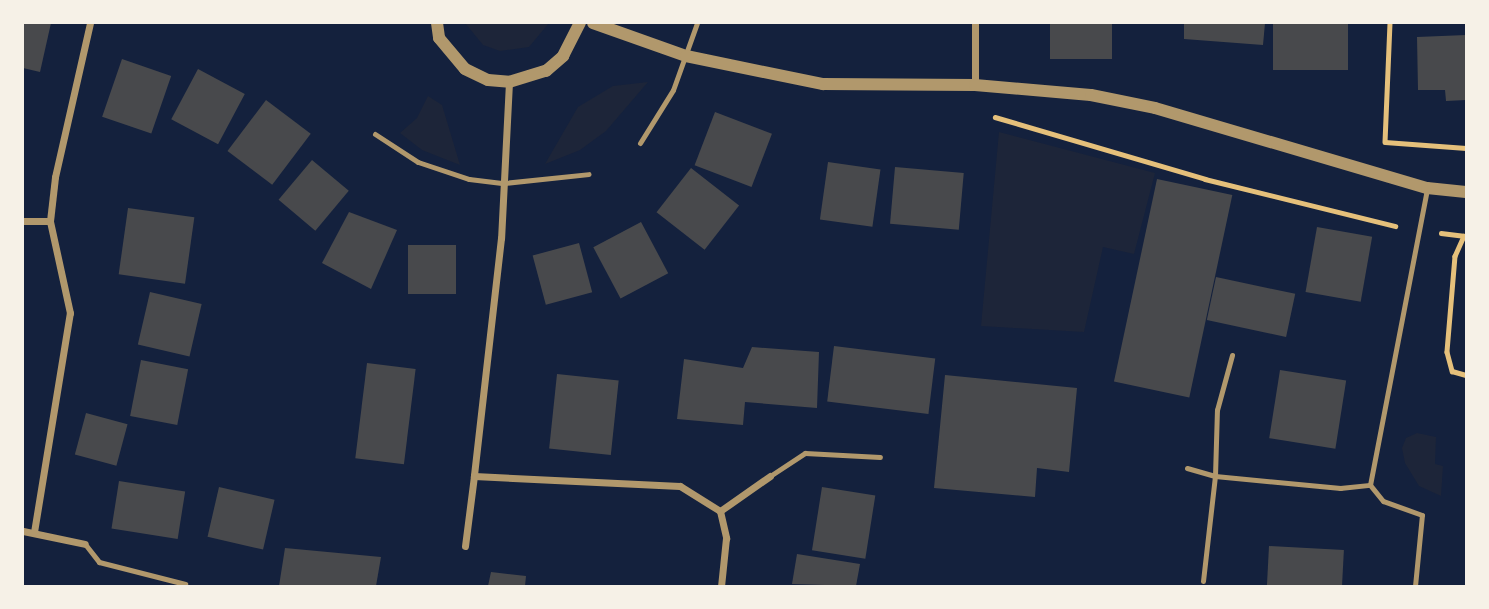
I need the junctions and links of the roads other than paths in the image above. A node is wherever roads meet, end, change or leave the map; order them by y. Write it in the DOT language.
graph roads {
  1 [pos="90,23"];
  2 [pos="438,23"];
  3 [pos="580,23"];
  4 [pos="593,23"];
  5 [pos="696,23"];
  6 [pos="975,23"];
  7 [pos="686,57"];
  8 [pos="509,82"];
  9 [pos="975,85"];
  10 [pos="375,134"];
  11 [pos="640,143"];
  12 [pos="589,174"];
  13 [pos="503,183"];
  14 [pos="1427,188"];
  15 [pos="1466,192"];
  16 [pos="23,221"];
  17 [pos="50,221"];
  18 [pos="1232,355"];
  19 [pos="880,457"];
  20 [pos="1187,468"];
  21 [pos="474,476"];
  22 [pos="770,476"];
  23 [pos="1215,476"];
  24 [pos="1370,485"];
  25 [pos="720,511"];
  26 [pos="23,531"];
  27 [pos="34,533"];
  28 [pos="85,544"];
  29 [pos="465,546"];
  30 [pos="1203,581"];
  31 [pos="185,584"];
  32 [pos="720,586"];
  33 [pos="1415,586"];
  1 -- 17 [label="street"];
  2 -- 8 [label="street"];
  3 -- 8 [label="street"];
  4 -- 7 [label="street"];
  5 -- 7 [label="lane"];
  6 -- 9 [label="street"];
  7 -- 9 [label="street"];
  7 -- 11 [label="lane"];
  8 -- 13 [label="street"];
  9 -- 14 [label="street"];
  10 -- 13 [label="lane"];
  12 -- 13 [label="lane"];
  13 -- 21 [label="street"];
  14 -- 15 [label="street"];
  14 -- 24 [label="lane"];
  16 -- 17 [label="street"];
  17 -- 27 [label="street"];
  18 -- 23 [label="lane"];
  19 -- 22 [label="lane"];
  20 -- 23 [label="lane"];
  21 -- 25 [label="street"];
  21 -- 29 [label="street"];
  22 -- 25 [label="street"];
  23 -- 24 [label="lane"];
  23 -- 30 [label="lane"];
  24 -- 33 [label="lane"];
  25 -- 32 [label="street"];
  26 -- 27 [label="street"];
  27 -- 28 [label="street"];
  28 -- 31 [label="lane"];
}
